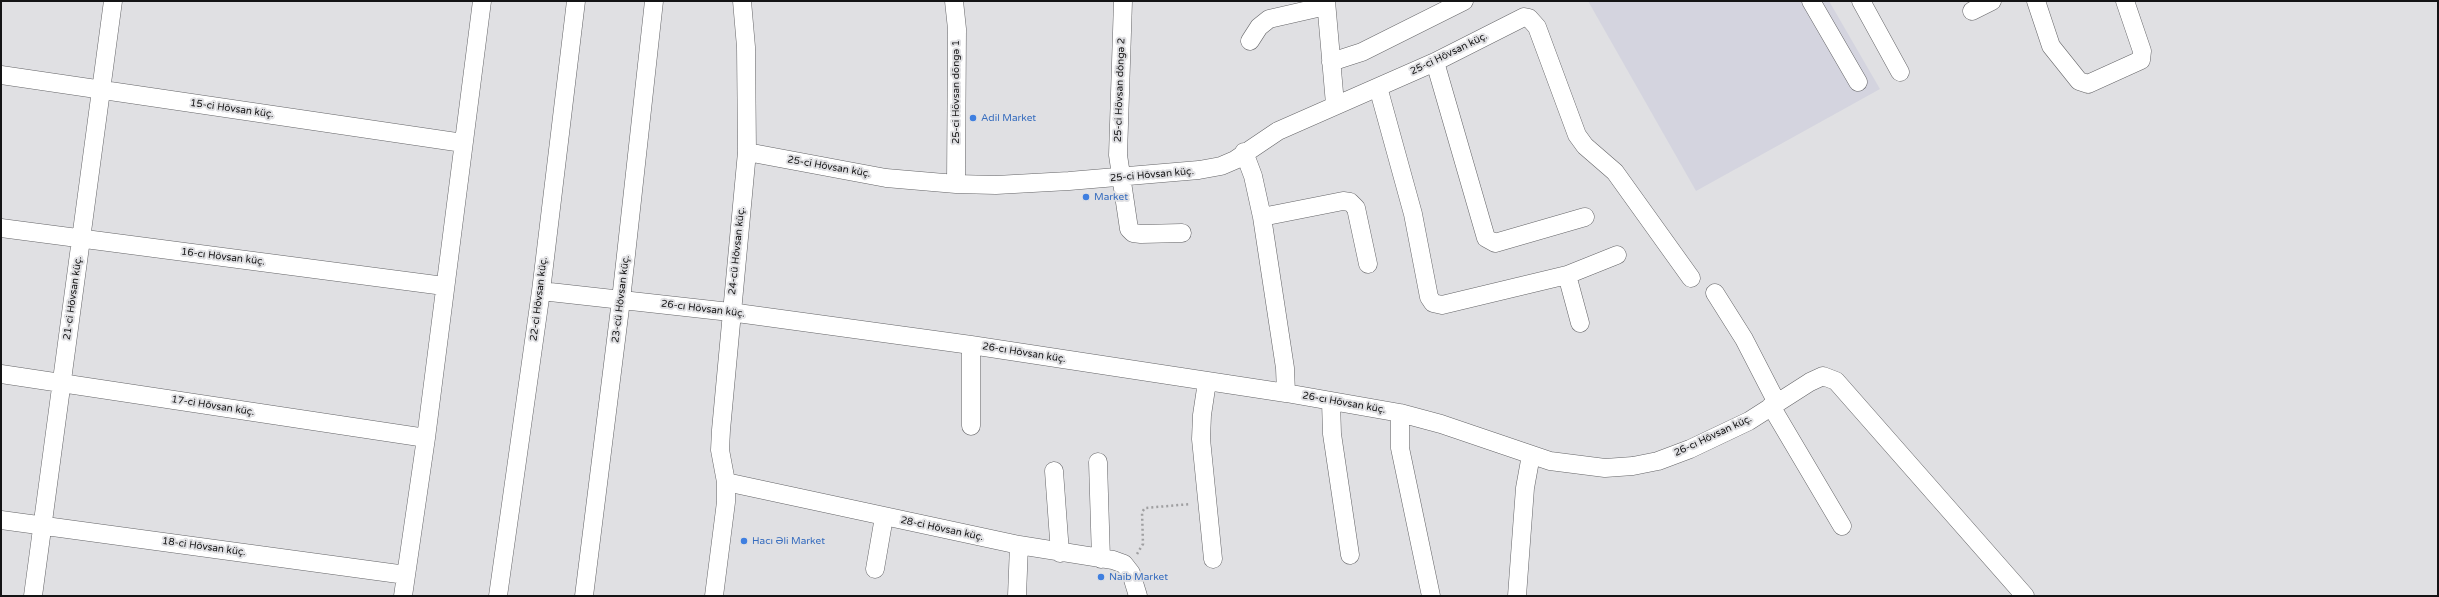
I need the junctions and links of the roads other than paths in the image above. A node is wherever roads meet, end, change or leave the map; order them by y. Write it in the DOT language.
graph roads {
  1 [pos="113,1"];
  2 [pos="482,1"];
  3 [pos="576,1"];
  4 [pos="654,1"];
  5 [pos="742,1"];
  6 [pos="954,1"];
  7 [pos="1123,1"];
  8 [pos="1464,1"];
  9 [pos="1811,1"];
  10 [pos="1861,1"];
  11 [pos="1992,1"];
  12 [pos="2036,1"];
  13 [pos="2125,1"];
  14 [pos="1326,3"];
  15 [pos="1972,11"];
  16 [pos="1250,41"];
  17 [pos="1331,62"];
  18 [pos="1434,62"];
  19 [pos="1900,72"];
  20 [pos="1,75"];
  21 [pos="1858,82"];
  22 [pos="1378,87"];
  23 [pos="101,90"];
  24 [pos="1335,104"];
  25 [pos="463,143"];
  26 [pos="747,152"];
  27 [pos="1244,152"];
  28 [pos="1121,178"];
  29 [pos="956,184"];
  30 [pos="1262,217"];
  31 [pos="1585,217"];
  32 [pos="1,228"];
  33 [pos="1182,233"];
  34 [pos="81,239"];
  35 [pos="1617,255"];
  36 [pos="1368,264"];
  37 [pos="1567,274"];
  38 [pos="1690,278"];
  39 [pos="444,286"];
  40 [pos="541,291"];
  41 [pos="1715,293"];
  42 [pos="621,300"];
  43 [pos="730,312"];
  44 [pos="1580,323"];
  45 [pos="971,345"];
  46 [pos="1,374"];
  47 [pos="1207,382"];
  48 [pos="61,383"];
  49 [pos="1286,393"];
  50 [pos="1332,402"];
  51 [pos="1774,405"];
  52 [pos="1400,413"];
  53 [pos="971,426"];
  54 [pos="426,438"];
  55 [pos="1531,455"];
  56 [pos="1098,462"];
  57 [pos="1054,471"];
  58 [pos="726,482"];
  59 [pos="884,517"];
  60 [pos="1,520"];
  61 [pos="42,526"];
  62 [pos="1842,526"];
  63 [pos="1019,545"];
  64 [pos="1060,553"];
  65 [pos="1350,555"];
  66 [pos="1101,559"];
  67 [pos="1213,559"];
  68 [pos="875,569"];
  69 [pos="406,575"];
  70 [pos="33,596"];
  71 [pos="403,596"];
  72 [pos="498,596"];
  73 [pos="584,596"];
  74 [pos="714,596"];
  75 [pos="1017,596"];
  76 [pos="1138,596"];
  77 [pos="1431,596"];
  78 [pos="1517,596"];
  79 [pos="2025,596"];
  1 -- 23 [label="street, 21-ci Hövsan küç."];
  2 -- 25 [label="street"];
  3 -- 40 [label="street, 22-ci Hövsan küç."];
  4 -- 42 [label="street, 23-cü Hövsan küç."];
  5 -- 26 [label="street, 24-cü Hövsan küç."];
  6 -- 29 [label="street, 25-ci Hövsan döngə 1"];
  7 -- 28 [label="street, 25-ci Hövsan döngə 2"];
  8 -- 17 [label="street"];
  9 -- 21 [label="street"];
  10 -- 19 [label="street"];
  11 -- 15 [label="street"];
  12 -- 13 [label="street"];
  14 -- 16 [label="street"];
  14 -- 17 [label="street"];
  17 -- 24 [label="street"];
  18 -- 22 [label="street, 25-ci Hövsan küç."];
  18 -- 31 [label="street"];
  18 -- 38 [label="street, 25-ci Hövsan küç."];
  20 -- 23 [label="street, 15-ci Hövsan küç."];
  22 -- 24 [label="street, 25-ci Hövsan küç."];
  22 -- 37 [label="street"];
  23 -- 25 [label="street, 15-ci Hövsan küç."];
  23 -- 34 [label="street, 21-ci Hövsan küç."];
  24 -- 27 [label="street, 25-ci Hövsan küç."];
  25 -- 39 [label="street"];
  26 -- 29 [label="street, 25-ci Hövsan küç."];
  26 -- 43 [label="street, 24-cü Hövsan küç."];
  27 -- 28 [label="street, 25-ci Hövsan küç."];
  27 -- 30 [label="street"];
  28 -- 29 [label="street, 25-ci Hövsan küç."];
  28 -- 33 [label="street, 25-ci Hövsan döngə 2"];
  30 -- 36 [label="street"];
  30 -- 49 [label="street"];
  32 -- 34 [label="street, 16-cı Hövsan küç."];
  34 -- 39 [label="street, 16-cı Hövsan küç."];
  34 -- 48 [label="street, 21-ci Hövsan küç."];
  35 -- 37 [label="street"];
  37 -- 44 [label="street"];
  39 -- 54 [label="street"];
  40 -- 42 [label="street, 26-cı Hövsan küç."];
  40 -- 72 [label="street, 22-ci Hövsan küç."];
  41 -- 51 [label="street"];
  42 -- 43 [label="street, 26-cı Hövsan küç."];
  42 -- 73 [label="street, 23-cü Hövsan küç."];
  43 -- 45 [label="street, 26-cı Hövsan küç."];
  43 -- 58 [label="street, 24-cü Hövsan küç."];
  45 -- 47 [label="street, 26-cı Hövsan küç."];
  45 -- 53 [label="street"];
  46 -- 48 [label="street, 17-ci Hövsan küç."];
  47 -- 49 [label="street, 26-cı Hövsan küç."];
  47 -- 67 [label="street"];
  48 -- 54 [label="street, 17-ci Hövsan küç."];
  48 -- 61 [label="street, 21-ci Hövsan küç."];
  49 -- 50 [label="street, 26-cı Hövsan küç."];
  50 -- 52 [label="street, 26-cı Hövsan küç."];
  50 -- 65 [label="street"];
  51 -- 55 [label="street, 26-cı Hövsan küç."];
  51 -- 62 [label="street"];
  51 -- 79 [label="street, 26-cı Hövsan küç."];
  52 -- 55 [label="street, 26-cı Hövsan küç."];
  52 -- 77 [label="street"];
  54 -- 69 [label="street"];
  55 -- 78 [label="street"];
  56 -- 66 [label="street"];
  57 -- 64 [label="street"];
  58 -- 59 [label="street, 28-ci Hövsan küç."];
  58 -- 74 [label="street, 24-cü Hövsan küç."];
  59 -- 63 [label="street, 28-ci Hövsan küç."];
  59 -- 68 [label="street"];
  60 -- 61 [label="street, 18-ci Hövsan küç."];
  61 -- 69 [label="street, 18-ci Hövsan küç."];
  61 -- 70 [label="street, 21-ci Hövsan küç."];
  63 -- 64 [label="street, 28-ci Hövsan küç."];
  63 -- 75 [label="street"];
  64 -- 66 [label="street, 28-ci Hövsan küç."];
  66 -- 76 [label="street, 28-ci Hövsan küç."];
  69 -- 71 [label="street"];
}
